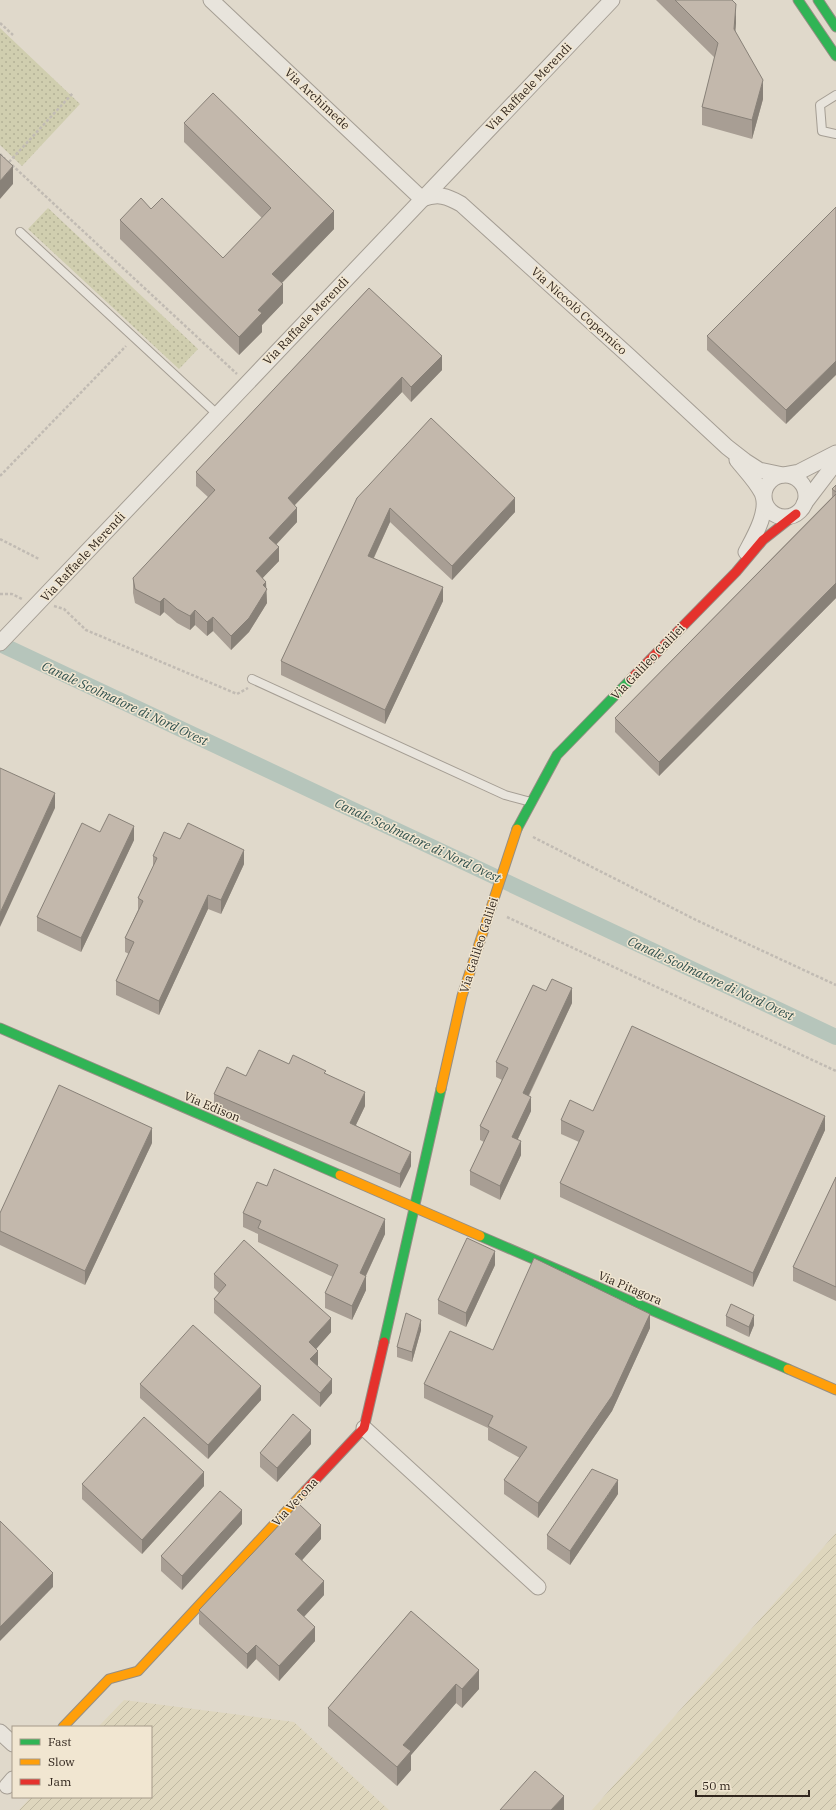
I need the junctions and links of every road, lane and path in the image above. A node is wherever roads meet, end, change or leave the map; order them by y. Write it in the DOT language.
graph roads {
  1 [pos="211,0"];
  2 [pos="612,0"];
  3 [pos="798,0"];
  4 [pos="818,0"];
  5 [pos="0,23"];
  6 [pos="836,27"];
  7 [pos="12,35"];
  8 [pos="836,56"];
  9 [pos="73,93"];
  10 [pos="836,95"];
  11 [pos="836,134"];
  12 [pos="0,154"];
  13 [pos="9,162"];
  14 [pos="422,199"];
  15 [pos="20,232"];
  16 [pos="134,337"];
  17 [pos="247,383"];
  18 [pos="217,414"];
  19 [pos="726,447"];
  20 [pos="836,453"];
  21 [pos="836,462"];
  22 [pos="783,475"];
  23 [pos="0,476"];
  24 [pos="764,499"];
  25 [pos="799,510"];
  26 [pos="0,538"];
  27 [pos="39,559"];
  28 [pos="736,572"];
  29 [pos="0,594"];
  30 [pos="35,607"];
  31 [pos="0,643"];
  32 [pos="252,679"];
  33 [pos="532,802"];
  34 [pos="517,829"];
  35 [pos="490,910"];
  36 [pos="836,985"];
  37 [pos="0,1028"];
  38 [pos="836,1071"];
  39 [pos="415,1208"];
  40 [pos="836,1390"];
  41 [pos="364,1428"];
  42 [pos="538,1587"];
  43 [pos="63,1726"];
  44 [pos="0,1732"];
  45 [pos="12,1743"];
  1 -- 14 [label="street, Via Archimede"];
  2 -- 14 [label="street, Via Raffaele Merendi"];
  3 -- 8 [label="street"];
  4 -- 6 [label="street"];
  5 -- 7 [label="path"];
  9 -- 13 [label="path"];
  10 -- 11 [label="lane"];
  12 -- 13 [label="path"];
  13 -- 17 [label="path"];
  14 -- 17 [label="street, Via Raffaele Merendi"];
  14 -- 19 [label="street, Via Niccolò Copernico"];
  15 -- 16 [label="lane"];
  16 -- 18 [label="lane"];
  16 -- 23 [label="path"];
  17 -- 18 [label="street, Via Raffaele Merendi"];
  18 -- 30 [label="street, Via Raffaele Merendi"];
  19 -- 22 [label="street, Via Niccolò Copernico"];
  19 -- 24 [label="street, Via Niccolò Copernico"];
  20 -- 22 [label="street"];
  21 -- 25 [label="street, Via Galileo Galilei"];
  22 -- 24 [label="street"];
  22 -- 25 [label="street"];
  24 -- 25 [label="street"];
  24 -- 28 [label="street, Via Galileo Galilei"];
  25 -- 28 [label="street, Via Galileo Galilei"];
  26 -- 27 [label="path"];
  28 -- 33 [label="street, Via Galileo Galilei"];
  29 -- 30 [label="path"];
  30 -- 31 [label="street, Via Raffaele Merendi"];
  30 -- 32 [label="path"];
  32 -- 33 [label="lane"];
  33 -- 34 [label="street, Via Galileo Galilei"];
  34 -- 35 [label="street, Via Galileo Galilei"];
  34 -- 36 [label="path"];
  35 -- 38 [label="path"];
  35 -- 39 [label="street, Via Galileo Galilei"];
  37 -- 39 [label="street, Via Edison"];
  39 -- 40 [label="street, Via Pitagora"];
  39 -- 41 [label="street, Via Verona"];
  41 -- 42 [label="street"];
  41 -- 43 [label="street, Via Verona"];
  44 -- 45 [label="street"];
}
